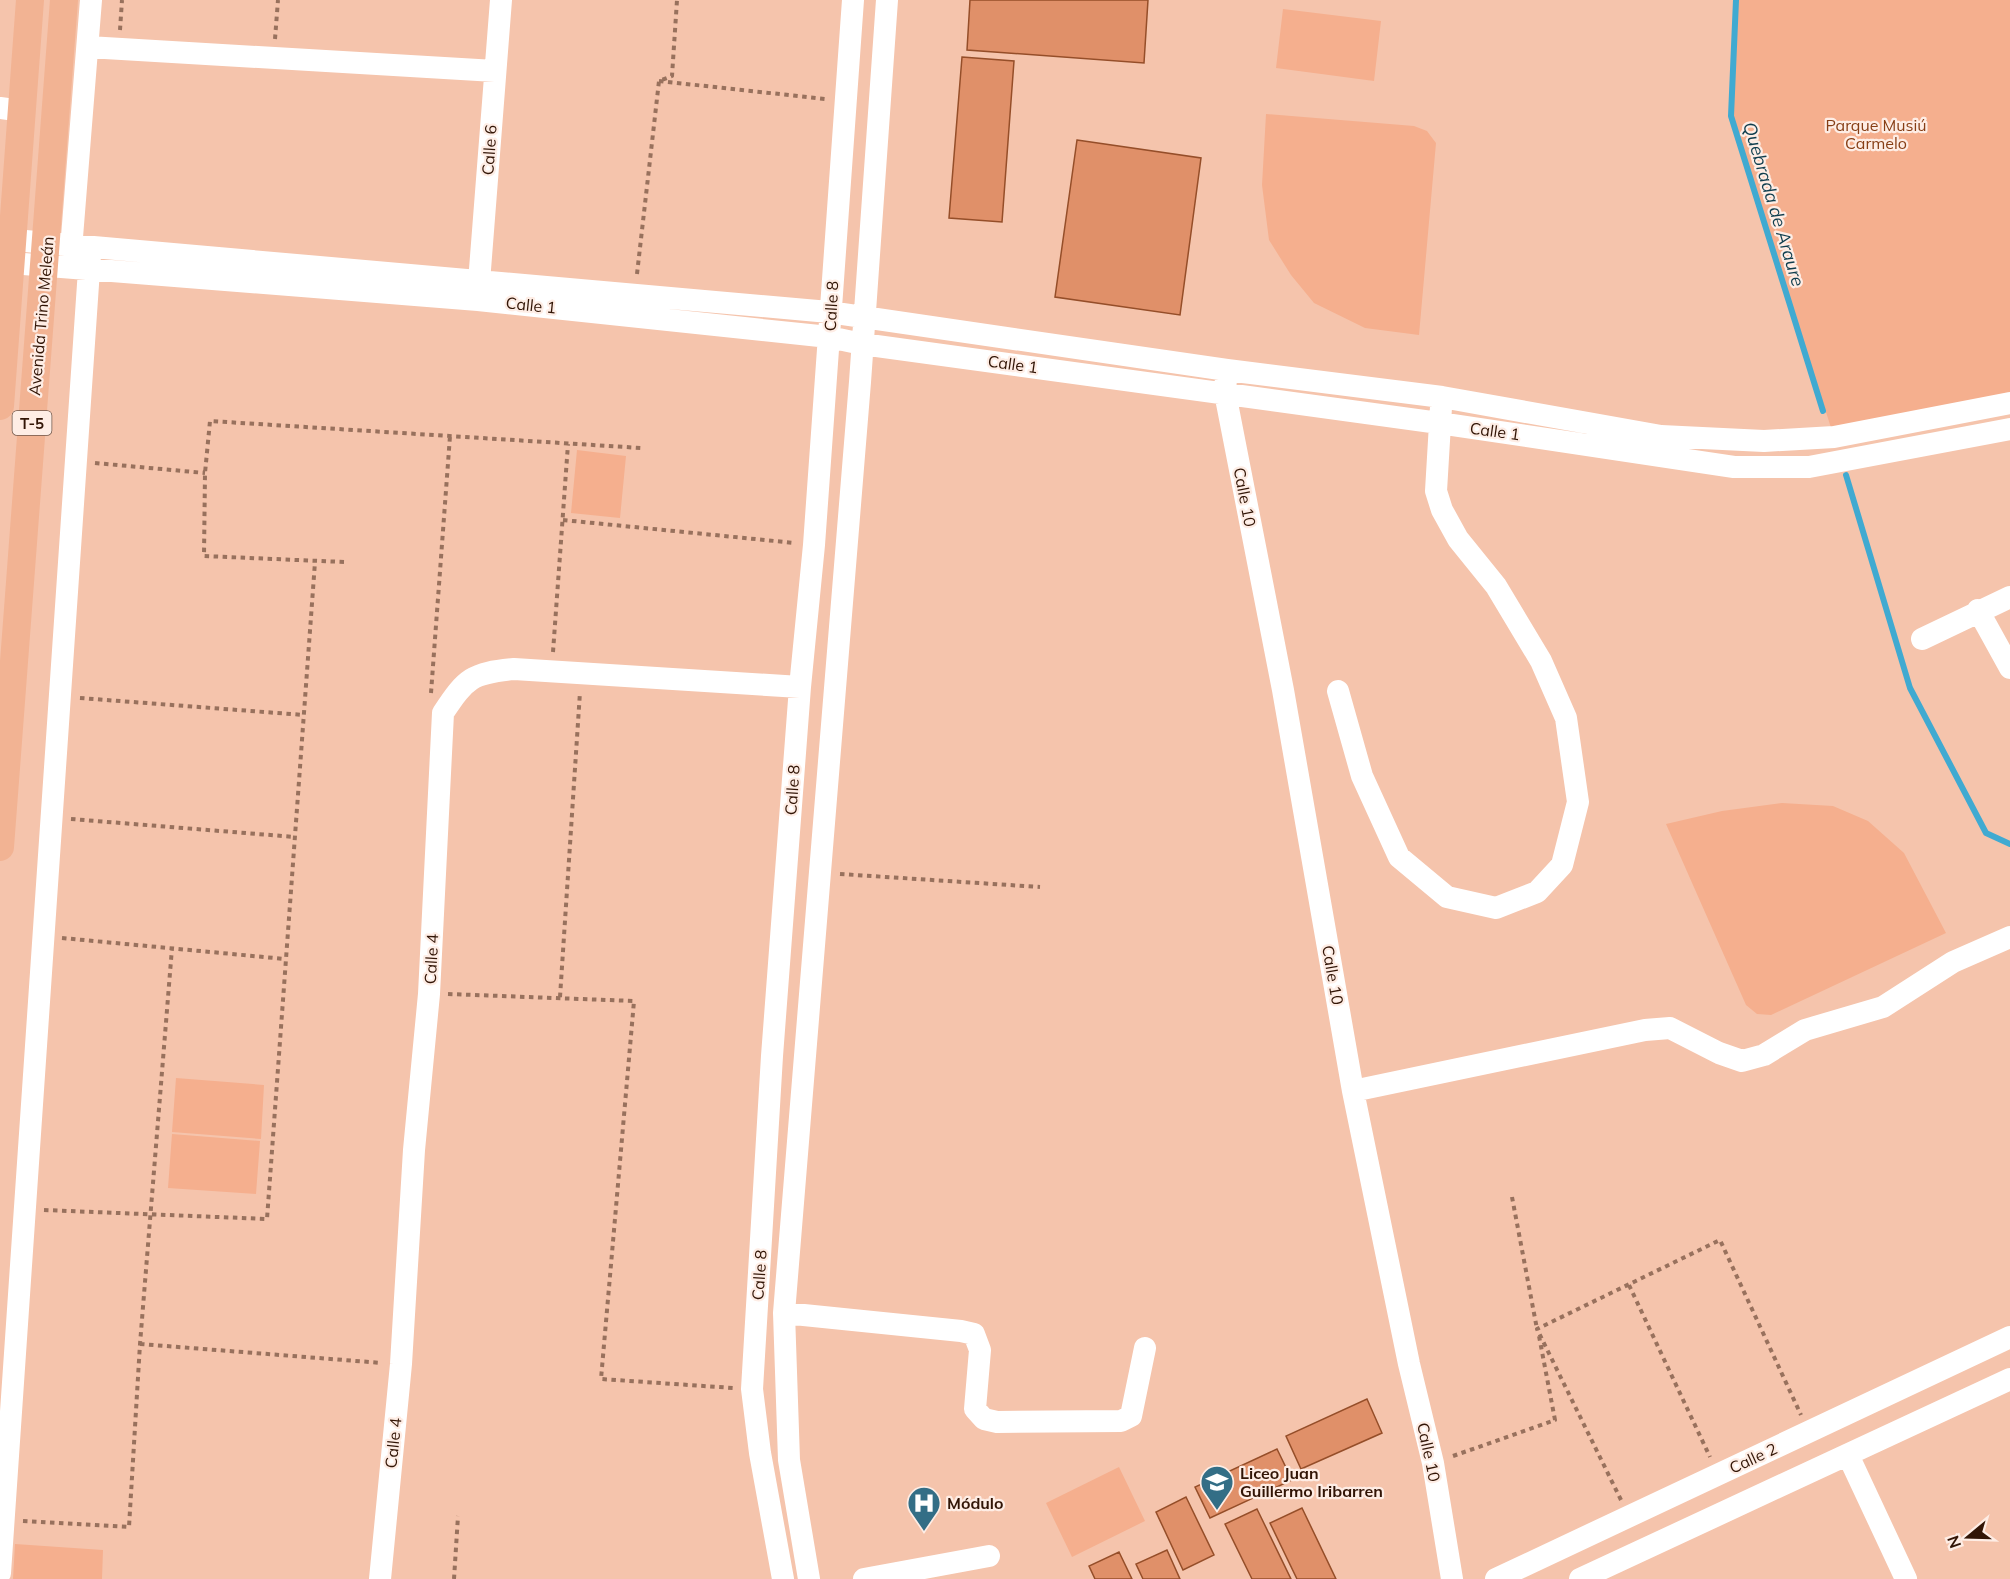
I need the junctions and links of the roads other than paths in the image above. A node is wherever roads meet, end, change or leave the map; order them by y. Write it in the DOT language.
graph roads {
  1 [pos="30,0"];
  2 [pos="64,0"];
  3 [pos="91,0"];
  4 [pos="501,0"];
  5 [pos="853,0"];
  6 [pos="887,0"];
  7 [pos="88,47"];
  8 [pos="495,71"];
  9 [pos="11,110"];
  10 [pos="13,251"];
  11 [pos="69,257"];
  12 [pos="479,290"];
  13 [pos="829,312"];
  14 [pos="864,317"];
  15 [pos="829,337"];
  16 [pos="861,344"];
  17 [pos="1227,370"];
  18 [pos="1225,393"];
  19 [pos="1442,397"];
  20 [pos="2010,403"];
  21 [pos="0,406"];
  22 [pos="1439,423"];
  23 [pos="2010,429"];
  24 [pos="2010,597"];
  25 [pos="1978,610"];
  26 [pos="1922,639"];
  27 [pos="2010,668"];
  28 [pos="800,687"];
  29 [pos="1338,691"];
  30 [pos="0,847"];
  31 [pos="2010,938"];
  32 [pos="1353,1091"];
  33 [pos="784,1313"];
  34 [pos="2010,1337"];
  35 [pos="1145,1348"];
  36 [pos="2010,1379"];
  37 [pos="1848,1455"];
  38 [pos="989,1556"];
  39 [pos="0,1573"];
  40 [pos="380,1579"];
  41 [pos="783,1579"];
  42 [pos="809,1579"];
  43 [pos="864,1579"];
  44 [pos="1452,1579"];
  45 [pos="1496,1579"];
  46 [pos="1581,1579"];
  47 [pos="1906,1579"];
  1 -- 9 [label="main road, Avenida Trino Meleán / T-5"];
  2 -- 11 [label="main road, Avenida Trino Meleán / T-5"];
  3 -- 7 [label="street"];
  4 -- 8 [label="street, Calle 6"];
  5 -- 13 [label="street, Calle 8"];
  6 -- 14 [label="street, Calle 8"];
  7 -- 8 [label="street"];
  7 -- 11 [label="street"];
  8 -- 12 [label="street, Calle 6"];
  9 -- 10 [label="main road, Avenida Trino Meleán / T-5"];
  10 -- 11 [label="street, Calle 1"];
  10 -- 21 [label="main road, Avenida Trino Meleán / T-5"];
  11 -- 12 [label="street, Calle 1"];
  11 -- 30 [label="main road, Avenida Trino Meleán / T-5"];
  11 -- 39 [label="street"];
  12 -- 13 [label="street, Calle 1"];
  12 -- 15 [label="street, Calle 1"];
  13 -- 14 [label="street, Calle 1"];
  13 -- 15 [label="street, Calle 8"];
  14 -- 16 [label="street, Calle 8"];
  14 -- 17 [label="street, Calle 1"];
  15 -- 16 [label="street, Calle 1"];
  15 -- 28 [label="street, Calle 8"];
  16 -- 18 [label="street, Calle 1"];
  16 -- 33 [label="street, Calle 8"];
  17 -- 18 [label="street, Calle 10"];
  17 -- 19 [label="street, Calle 1"];
  18 -- 22 [label="street, Calle 1"];
  18 -- 32 [label="street, Calle 10"];
  19 -- 20 [label="street, Calle 1"];
  19 -- 22 [label="street"];
  22 -- 23 [label="street, Calle 1"];
  22 -- 29 [label="street"];
  24 -- 25 [label="street"];
  25 -- 26 [label="street"];
  25 -- 27 [label="street"];
  28 -- 40 [label="street, Calle 4"];
  28 -- 41 [label="street, Calle 8"];
  31 -- 32 [label="street"];
  32 -- 44 [label="street, Calle 10"];
  33 -- 35 [label="street"];
  33 -- 42 [label="street, Calle 8"];
  34 -- 45 [label="street, Calle 2"];
  36 -- 37 [label="street"];
  37 -- 46 [label="street"];
  37 -- 47 [label="street"];
  38 -- 43 [label="street"];
}
